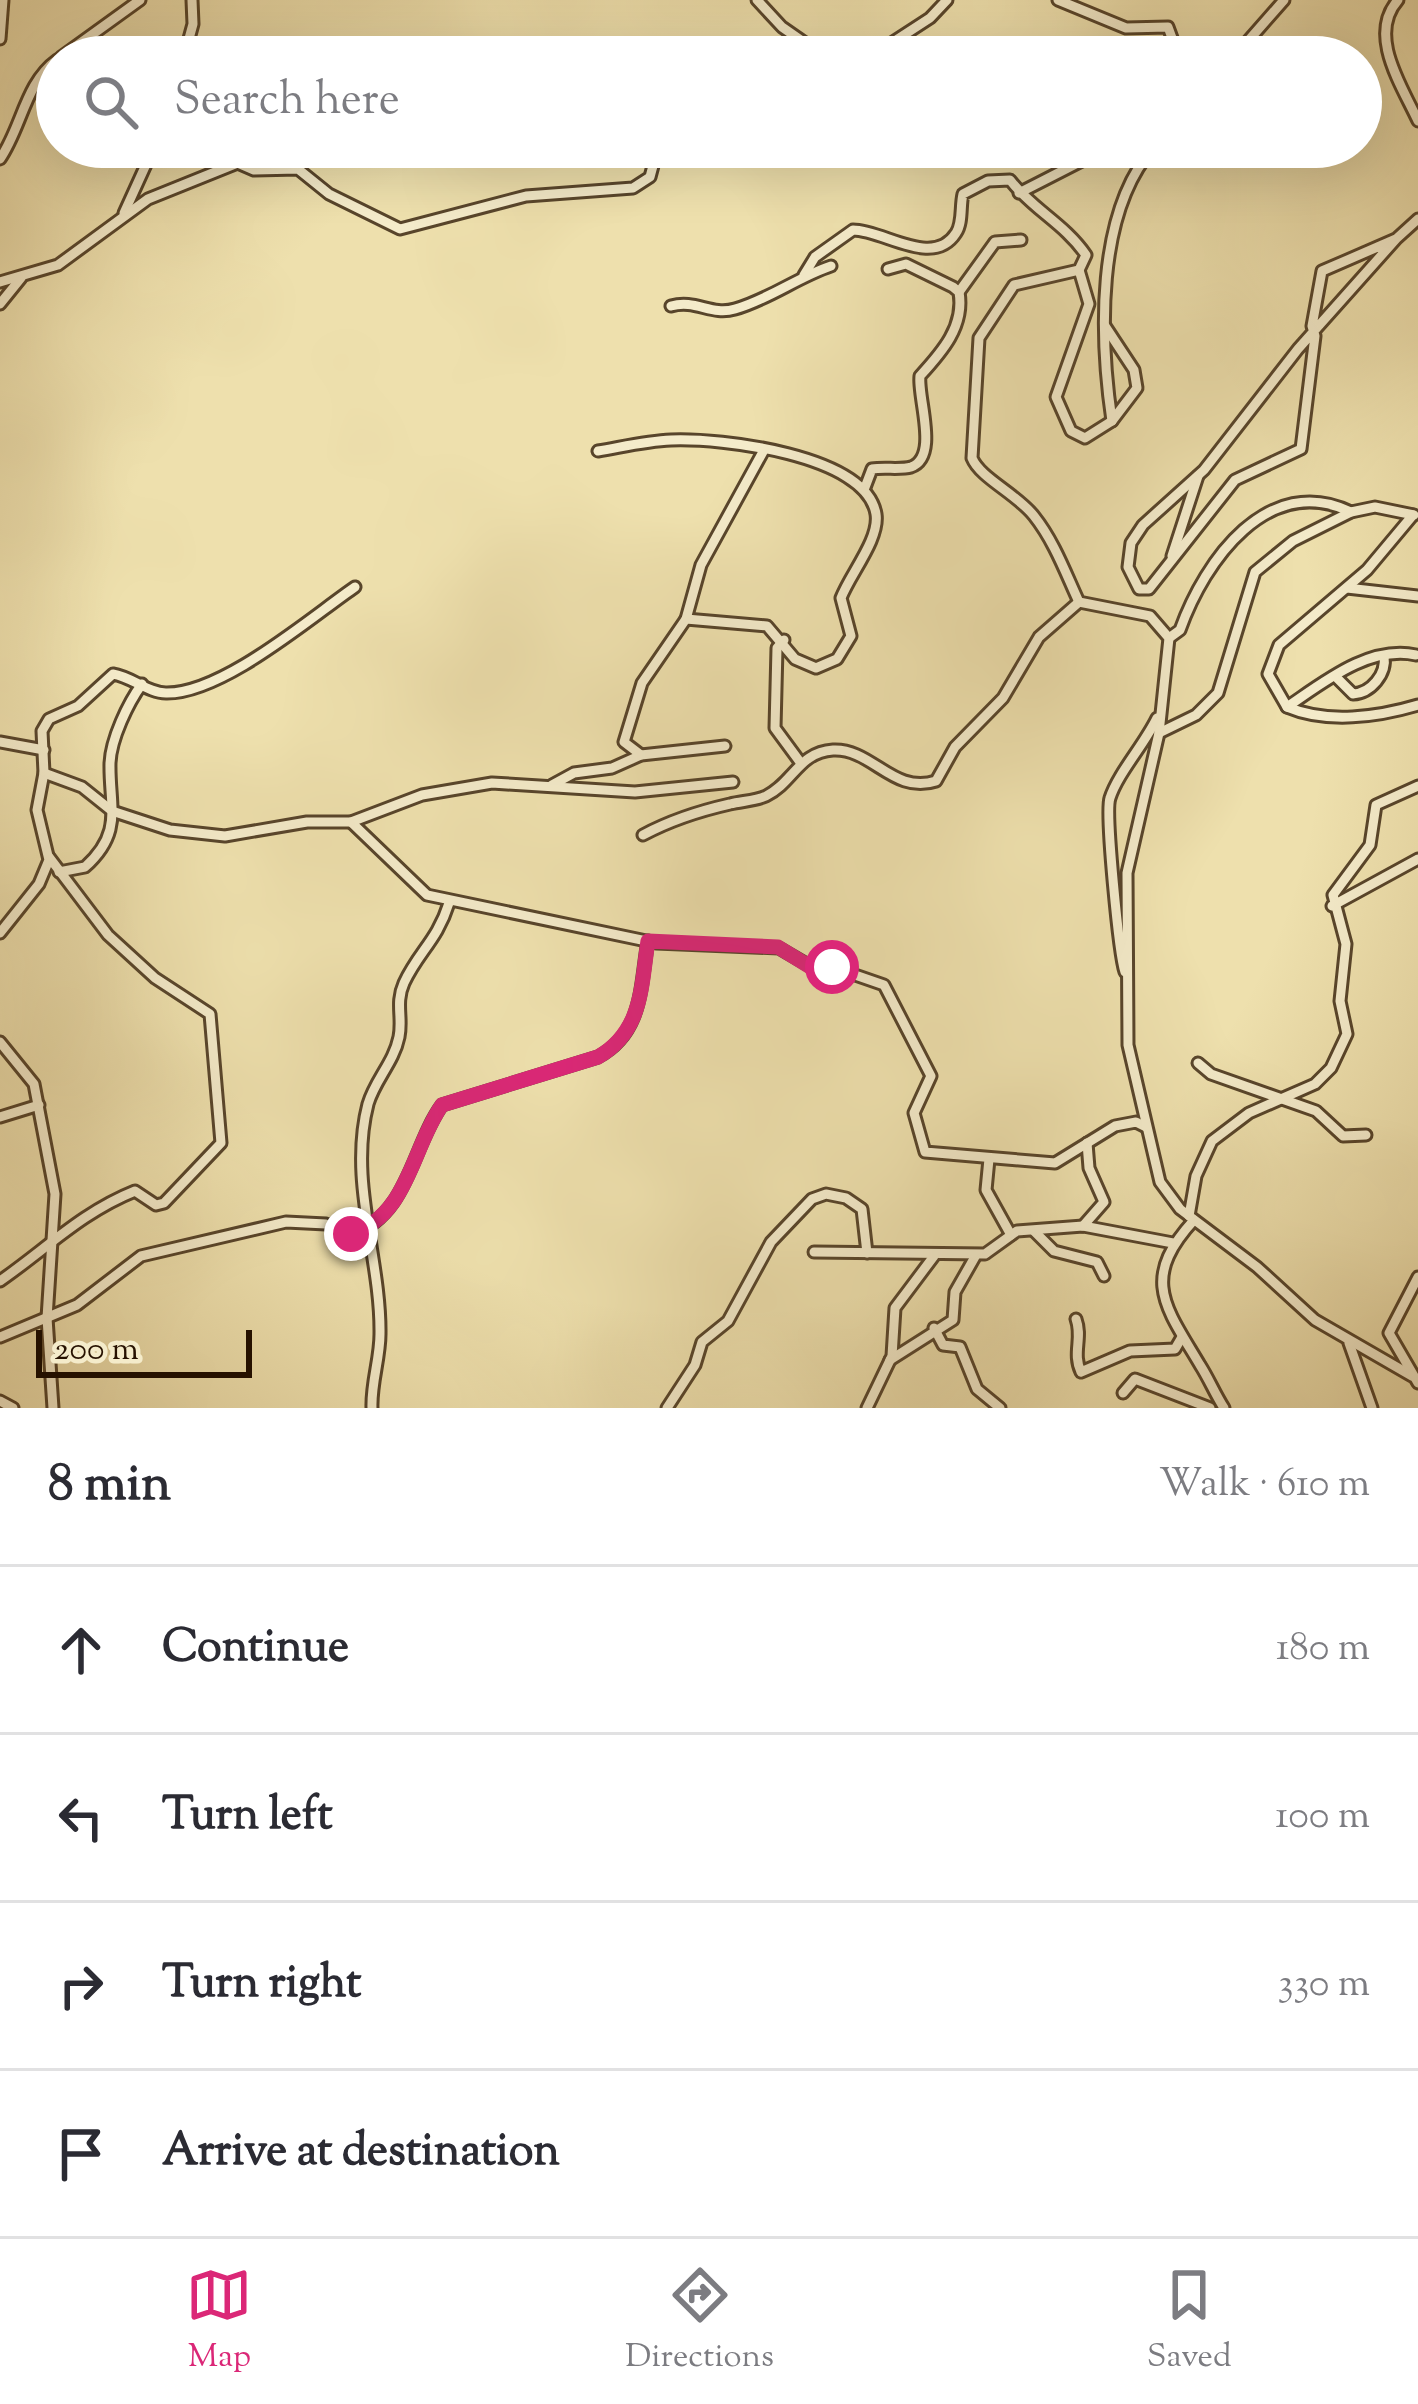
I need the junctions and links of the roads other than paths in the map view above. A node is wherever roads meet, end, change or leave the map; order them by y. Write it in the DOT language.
graph roads {
  1 [pos="3,0"];
  2 [pos="140,0"];
  3 [pos="192,0"];
  4 [pos="758,0"];
  5 [pos="947,0"];
  6 [pos="1058,0"];
  7 [pos="1284,0"];
  8 [pos="1395,1"];
  9 [pos="90,36"];
  10 [pos="190,36"];
  11 [pos="794,36"];
  12 [pos="903,36"];
  13 [pos="1171,36"];
  14 [pos="1252,36"];
  15 [pos="0,39"];
  16 [pos="36,80"];
  17 [pos="1418,121"];
  18 [pos="0,158"];
  19 [pos="144,168"];
  20 [pos="224,168"];
  21 [pos="248,168"];
  22 [pos="652,168"];
  23 [pos="1067,168"];
  24 [pos="1136,168"];
  25 [pos="1019,193"];
  26 [pos="122,216"];
  27 [pos="1418,219"];
  28 [pos="1396,239"];
  29 [pos="1021,240"];
  30 [pos="831,266"];
  31 [pos="888,269"];
  32 [pos="1079,270"];
  33 [pos="804,275"];
  34 [pos="22,278"];
  35 [pos="0,282"];
  36 [pos="959,292"];
  37 [pos="0,304"];
  38 [pos="671,306"];
  39 [pos="1105,326"];
  40 [pos="1313,331"];
  41 [pos="1112,421"];
  42 [pos="764,450"];
  43 [pos="598,452"];
  44 [pos="1198,476"];
  45 [pos="864,490"];
  46 [pos="1351,512"];
  47 [pos="1416,516"];
  48 [pos="1165,572"];
  49 [pos="355,587"];
  50 [pos="1347,588"];
  51 [pos="1418,596"];
  52 [pos="1079,602"];
  53 [pos="686,619"];
  54 [pos="1169,638"];
  55 [pos="784,640"];
  56 [pos="1384,656"];
  57 [pos="1416,656"];
  58 [pos="1336,678"];
  59 [pos="142,684"];
  60 [pos="1418,705"];
  61 [pos="1287,707"];
  62 [pos="1162,708"];
  63 [pos="1159,734"];
  64 [pos="0,742"];
  65 [pos="725,746"];
  66 [pos="44,750"];
  67 [pos="641,755"];
  68 [pos="800,762"];
  69 [pos="44,773"];
  70 [pos="733,782"];
  71 [pos="552,785"];
  72 [pos="1418,787"];
  73 [pos="116,812"];
  74 [pos="351,822"];
  75 [pos="643,835"];
  76 [pos="49,857"];
  77 [pos="1416,859"];
  78 [pos="59,872"];
  79 [pos="449,903"];
  80 [pos="1332,906"];
  81 [pos="0,933"];
  82 [pos="648,941"];
  83 [pos="1127,982"];
  84 [pos="0,1042"];
  85 [pos="1198,1063"];
  86 [pos="1277,1100"];
  87 [pos="39,1105"];
  88 [pos="0,1117"];
  89 [pos="1146,1127"];
  90 [pos="1366,1136"];
  91 [pos="1087,1144"];
  92 [pos="989,1159"];
  93 [pos="1191,1218"];
  94 [pos="1077,1227"];
  95 [pos="366,1230"];
  96 [pos="1034,1231"];
  97 [pos="1011,1235"];
  98 [pos="51,1238"];
  99 [pos="1173,1243"];
  100 [pos="814,1252"];
  101 [pos="866,1253"];
  102 [pos="976,1255"];
  103 [pos="1066,1255"];
  104 [pos="934,1256"];
  105 [pos="1104,1276"];
  106 [pos="1418,1277"];
  107 [pos="0,1281"];
  108 [pos="47,1318"];
  109 [pos="1076,1319"];
  110 [pos="934,1328"];
  111 [pos="0,1337"];
  112 [pos="1182,1337"];
  113 [pos="1349,1343"];
  114 [pos="890,1360"];
  115 [pos="1415,1380"];
  116 [pos="1123,1393"];
  117 [pos="0,1401"];
  118 [pos="13,1408"];
  119 [pos="52,1408"];
  120 [pos="372,1408"];
  121 [pos="667,1408"];
  122 [pos="867,1408"];
  123 [pos="1000,1408"];
  124 [pos="1210,1408"];
  125 [pos="1224,1408"];
  126 [pos="1372,1408"];
  1 -- 15 [label="street"];
  2 -- 9 [label="street"];
  3 -- 10 [label="street"];
  4 -- 11 [label="street"];
  5 -- 12 [label="street"];
  6 -- 13 [label="street"];
  7 -- 14 [label="street"];
  8 -- 17 [label="street"];
  16 -- 18 [label="street"];
  19 -- 26 [label="street"];
  20 -- 26 [label="street"];
  21 -- 22 [label="street"];
  23 -- 25 [label="street"];
  24 -- 39 [label="street"];
  25 -- 32 [label="street"];
  25 -- 33 [label="street"];
  26 -- 34 [label="street"];
  27 -- 28 [label="street"];
  28 -- 40 [label="street"];
  28 -- 40 [label="street"];
  29 -- 36 [label="street"];
  30 -- 33 [label="street"];
  31 -- 36 [label="street"];
  32 -- 41 [label="street"];
  32 -- 52 [label="street"];
  33 -- 38 [label="street"];
  34 -- 35 [label="street"];
  34 -- 37 [label="street"];
  36 -- 45 [label="street"];
  39 -- 41 [label="street"];
  39 -- 41 [label="street"];
  40 -- 44 [label="street"];
  40 -- 48 [label="street"];
  42 -- 43 [label="street"];
  42 -- 45 [label="street"];
  42 -- 53 [label="street"];
  44 -- 48 [label="street"];
  44 -- 48 [label="street"];
  45 -- 55 [label="street"];
  46 -- 47 [label="street"];
  46 -- 54 [label="street"];
  46 -- 63 [label="street"];
  47 -- 50 [label="street"];
  49 -- 59 [label="street"];
  50 -- 51 [label="street"];
  50 -- 61 [label="street"];
  52 -- 54 [label="street"];
  52 -- 68 [label="street"];
  53 -- 55 [label="street"];
  53 -- 67 [label="street"];
  54 -- 62 [label="street"];
  55 -- 68 [label="street"];
  56 -- 57 [label="street"];
  56 -- 58 [label="street"];
  56 -- 58 [label="street"];
  58 -- 61 [label="street"];
  59 -- 66 [label="street"];
  59 -- 73 [label="street"];
  60 -- 61 [label="street"];
  62 -- 63 [label="street"];
  62 -- 83 [label="street"];
  63 -- 83 [label="street"];
  64 -- 66 [label="street"];
  65 -- 67 [label="street"];
  66 -- 69 [label="street"];
  67 -- 71 [label="street"];
  68 -- 75 [label="street"];
  69 -- 73 [label="street"];
  69 -- 76 [label="street"];
  70 -- 71 [label="street"];
  71 -- 74 [label="street"];
  72 -- 80 [label="street"];
  73 -- 74 [label="street"];
  73 -- 78 [label="street"];
  74 -- 79 [label="street"];
  76 -- 78 [label="street"];
  76 -- 81 [label="street"];
  77 -- 80 [label="street"];
  78 -- 98 [label="street"];
  79 -- 82 [label="street"];
  79 -- 95 [label="street"];
  80 -- 86 [label="street"];
  82 -- 92 [label="street"];
  82 -- 95 [label="street"];
  83 -- 89 [label="street"];
  84 -- 87 [label="street"];
  85 -- 86 [label="street"];
  86 -- 90 [label="street"];
  86 -- 93 [label="street"];
  87 -- 88 [label="street"];
  87 -- 98 [label="street"];
  89 -- 91 [label="street"];
  89 -- 93 [label="street"];
  91 -- 92 [label="street"];
  91 -- 94 [label="street"];
  92 -- 97 [label="street"];
  93 -- 99 [label="street"];
  93 -- 113 [label="street"];
  94 -- 96 [label="street"];
  94 -- 99 [label="street"];
  94 -- 103 [label="street"];
  95 -- 108 [label="street"];
  95 -- 120 [label="street"];
  96 -- 97 [label="street"];
  96 -- 103 [label="street"];
  97 -- 102 [label="street"];
  98 -- 107 [label="street"];
  98 -- 108 [label="street"];
  99 -- 112 [label="street"];
  100 -- 101 [label="street"];
  101 -- 104 [label="street"];
  101 -- 121 [label="street"];
  102 -- 104 [label="street"];
  102 -- 110 [label="street"];
  103 -- 105 [label="street"];
  104 -- 114 [label="street"];
  106 -- 115 [label="street"];
  108 -- 111 [label="street"];
  108 -- 119 [label="street"];
  109 -- 112 [label="street"];
  110 -- 114 [label="street"];
  110 -- 123 [label="street"];
  112 -- 125 [label="street"];
  113 -- 115 [label="street"];
  113 -- 126 [label="street"];
  114 -- 122 [label="street"];
  116 -- 124 [label="street"];
  117 -- 118 [label="street"];
}
